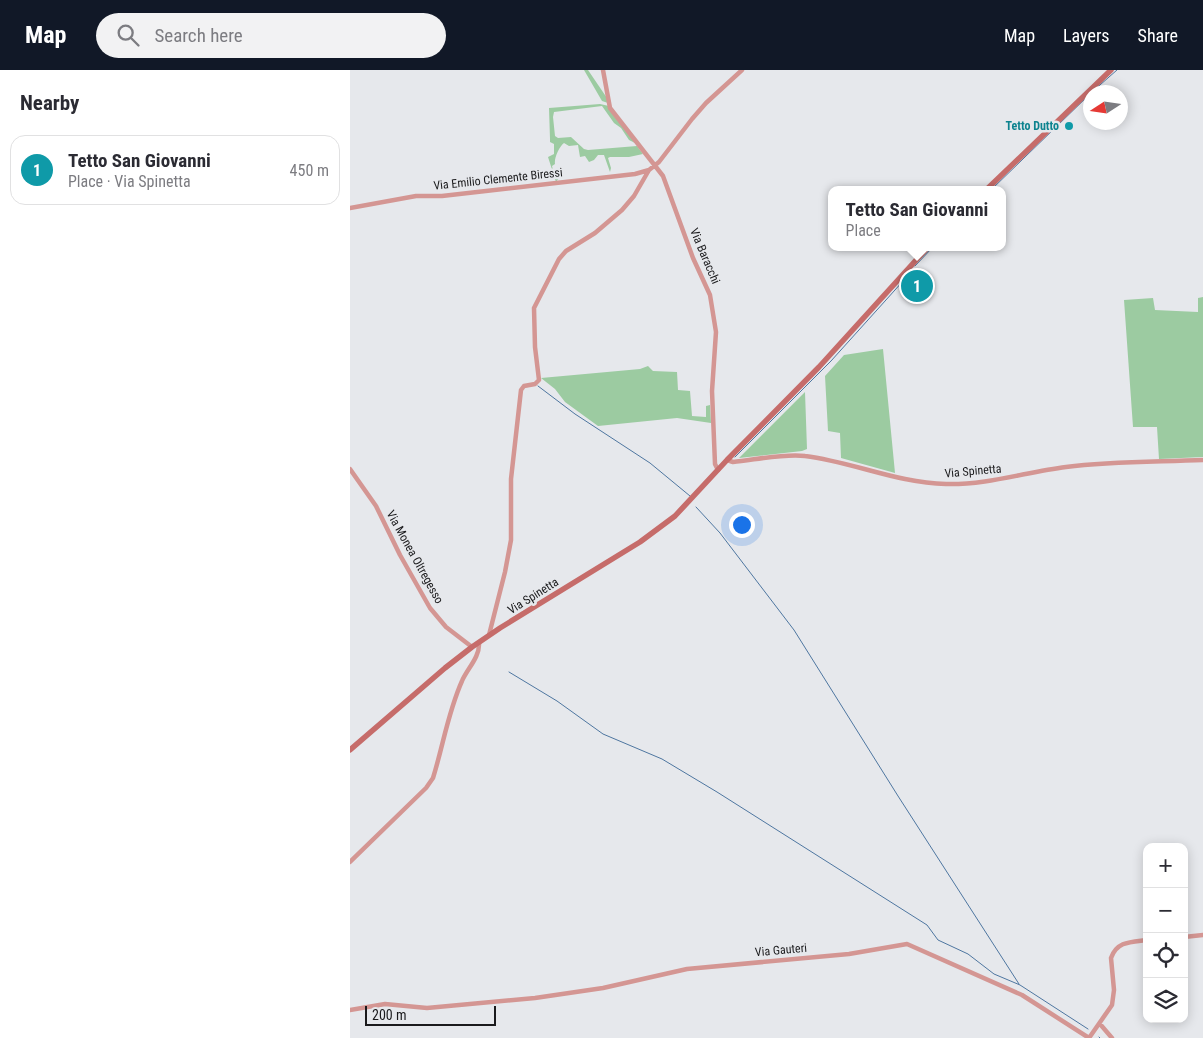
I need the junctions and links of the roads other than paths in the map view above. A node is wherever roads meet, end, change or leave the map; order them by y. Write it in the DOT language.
graph roads {
  1 [pos="602,70"];
  2 [pos="742,70"];
  3 [pos="1111,70"];
  4 [pos="655,165"];
  5 [pos="649,170"];
  6 [pos="990,186"];
  7 [pos="350,208"];
  8 [pos="924,251"];
  9 [pos="727,460"];
  10 [pos="1203,460"];
  11 [pos="350,469"];
  12 [pos="718,470"];
  13 [pos="489,635"];
  14 [pos="478,643"];
  15 [pos="472,647"];
  16 [pos="350,750"];
  17 [pos="350,862"];
  18 [pos="1203,935"];
  19 [pos="1188,937"];
  20 [pos="1143,941"];
  21 [pos="350,1010"];
  22 [pos="1100,1024"];
  23 [pos="1089,1038"];
  24 [pos="1112,1038"];
  1 -- 4 [label="street, Via Baracchi"];
  2 -- 4 [label="street, Via Emilio Clemente Biressi"];
  3 -- 6 [label="main road"];
  4 -- 5 [label="street, Via Emilio Clemente Biressi"];
  4 -- 12 [label="street, Via Baracchi"];
  5 -- 7 [label="street, Via Emilio Clemente Biressi"];
  5 -- 13 [label="street, Via Emilio Clemente Biressi"];
  8 -- 9 [label="main road, Via Spinetta"];
  9 -- 10 [label="street, Via Spinetta"];
  9 -- 12 [label="main road, Via Spinetta"];
  11 -- 15 [label="street, Via Monea Oltregesso"];
  12 -- 13 [label="main road, Via Spinetta"];
  13 -- 14 [label="main road, Via Spinetta"];
  14 -- 15 [label="main road, Via Spinetta"];
  14 -- 17 [label="street"];
  15 -- 16 [label="main road, Via Spinetta"];
  18 -- 19 [label="street"];
  20 -- 22 [label="street, Via Gauteri"];
  21 -- 23 [label="street, Via Gauteri"];
  22 -- 23 [label="street, Via Gauteri"];
  22 -- 24 [label="street"];
}
